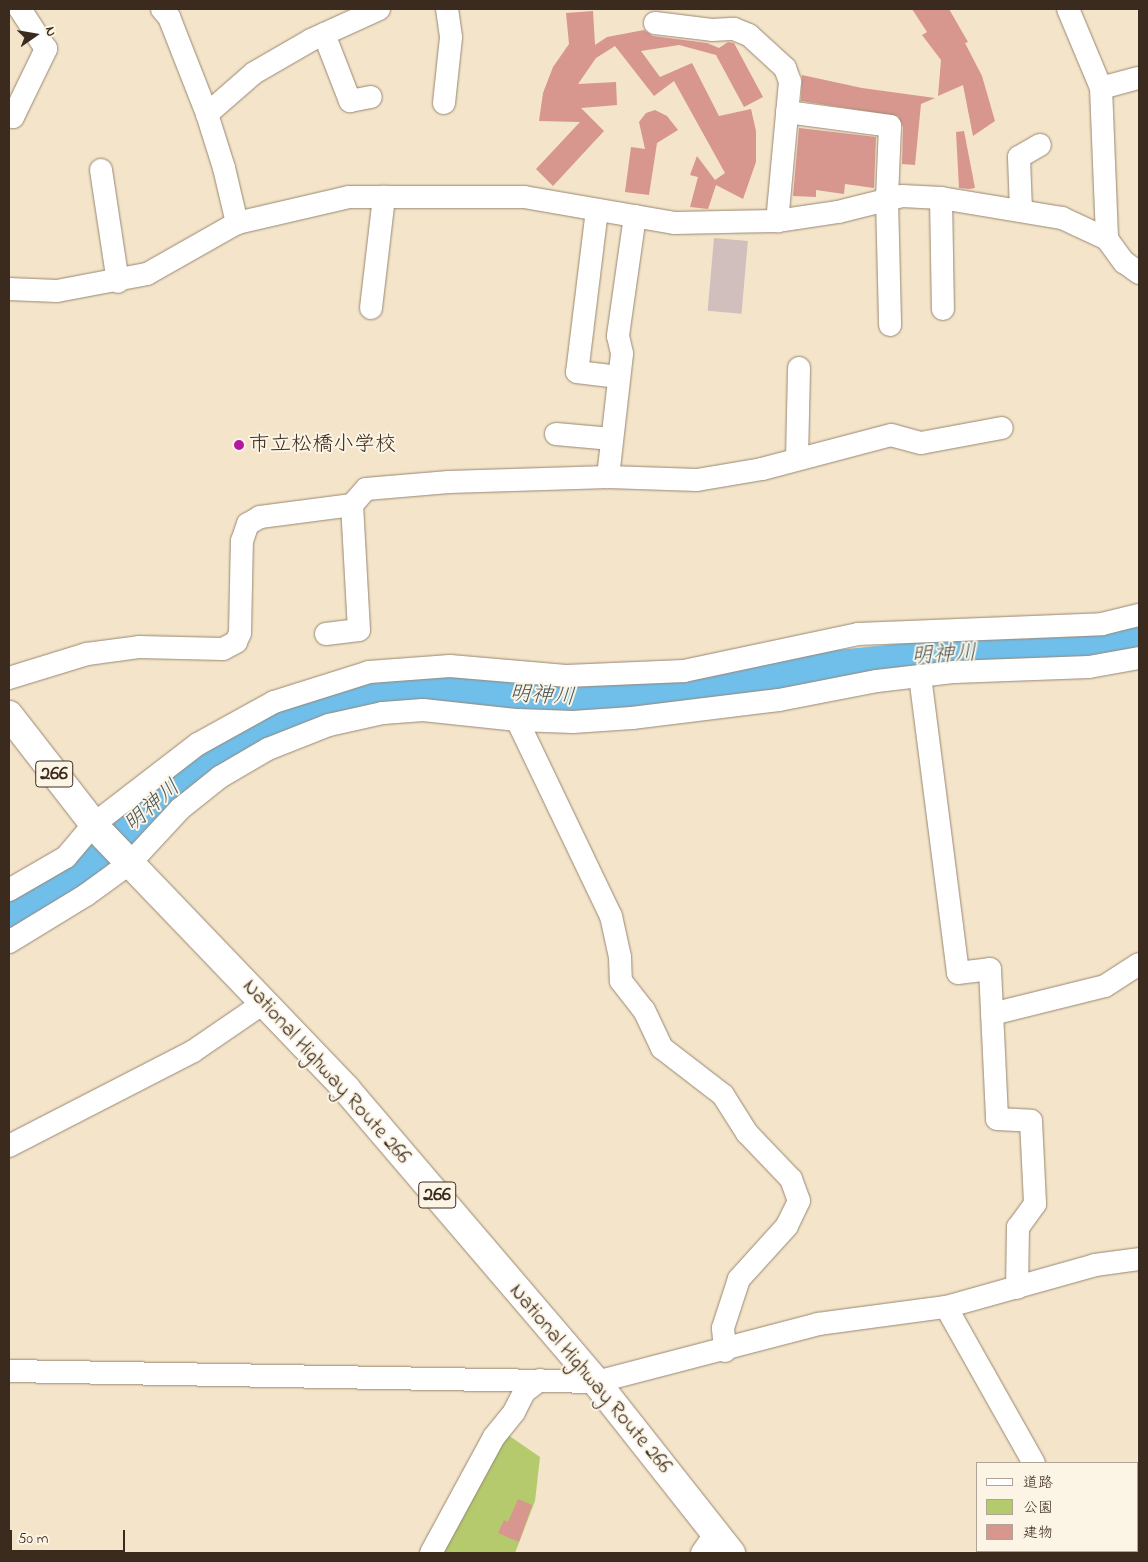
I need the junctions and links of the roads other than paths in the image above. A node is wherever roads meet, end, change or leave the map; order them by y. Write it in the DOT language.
graph roads {
  1 [pos="20,9"];
  2 [pos="162,9"];
  3 [pos="379,9"];
  4 [pos="448,9"];
  5 [pos="1068,9"];
  6 [pos="694,18"];
  7 [pos="655,23"];
  8 [pos="324,34"];
  9 [pos="1139,78"];
  10 [pos="1101,88"];
  11 [pos="371,97"];
  12 [pos="444,103"];
  13 [pos="9,111"];
  14 [pos="788,112"];
  15 [pos="207,114"];
  16 [pos="1040,145"];
  17 [pos="101,170"];
  18 [pos="384,198"];
  19 [pos="941,198"];
  20 [pos="887,199"];
  21 [pos="597,210"];
  22 [pos="1021,210"];
  23 [pos="635,216"];
  24 [pos="778,221"];
  25 [pos="237,223"];
  26 [pos="1107,239"];
  27 [pos="1139,273"];
  28 [pos="118,282"];
  29 [pos="9,290"];
  30 [pos="371,308"];
  31 [pos="943,309"];
  32 [pos="890,325"];
  33 [pos="799,368"];
  34 [pos="619,377"];
  35 [pos="1002,428"];
  36 [pos="556,434"];
  37 [pos="612,438"];
  38 [pos="797,458"];
  39 [pos="608,477"];
  40 [pos="352,505"];
  41 [pos="1139,614"];
  42 [pos="326,634"];
  43 [pos="1139,658"];
  44 [pos="920,676"];
  45 [pos="9,678"];
  46 [pos="9,715"];
  47 [pos="517,720"];
  48 [pos="97,828"];
  49 [pos="126,859"];
  50 [pos="9,890"];
  51 [pos="9,942"];
  52 [pos="1139,964"];
  53 [pos="265,1002"];
  54 [pos="992,1014"];
  55 [pos="9,1146"];
  56 [pos="1139,1259"];
  57 [pos="1016,1288"];
  58 [pos="946,1307"];
  59 [pos="725,1351"];
  60 [pos="9,1371"];
  61 [pos="540,1380"];
  62 [pos="596,1382"];
  63 [pos="1033,1462"];
  64 [pos="716,1547"];
  65 [pos="431,1553"];
  1 -- 13 [label="street"];
  2 -- 15 [label="street"];
  3 -- 8 [label="street"];
  4 -- 12 [label="street"];
  5 -- 10 [label="street"];
  6 -- 7 [label="street"];
  6 -- 14 [label="street"];
  8 -- 11 [label="street"];
  8 -- 15 [label="street"];
  9 -- 10 [label="street"];
  10 -- 26 [label="street"];
  14 -- 20 [label="street"];
  14 -- 24 [label="street"];
  15 -- 25 [label="street"];
  16 -- 22 [label="street"];
  17 -- 28 [label="street"];
  18 -- 21 [label="street"];
  18 -- 25 [label="street"];
  18 -- 30 [label="street"];
  19 -- 20 [label="street"];
  19 -- 22 [label="street"];
  19 -- 31 [label="street"];
  20 -- 24 [label="street"];
  20 -- 32 [label="street"];
  21 -- 23 [label="street"];
  21 -- 34 [label="street"];
  22 -- 26 [label="street"];
  23 -- 24 [label="street"];
  23 -- 34 [label="street"];
  25 -- 28 [label="street"];
  26 -- 27 [label="street"];
  28 -- 29 [label="street"];
  33 -- 38 [label="street"];
  34 -- 37 [label="street"];
  35 -- 38 [label="street"];
  36 -- 37 [label="street"];
  37 -- 39 [label="street"];
  38 -- 39 [label="street"];
  39 -- 40 [label="street"];
  40 -- 42 [label="street"];
  40 -- 45 [label="street"];
  41 -- 48 [label="street"];
  43 -- 44 [label="street"];
  44 -- 47 [label="street"];
  44 -- 54 [label="street"];
  46 -- 48 [label="highway, National Highway Route 266 / 266"];
  47 -- 49 [label="street"];
  47 -- 59 [label="street"];
  48 -- 49 [label="highway, National Highway Route 266 / 266"];
  48 -- 50 [label="street"];
  49 -- 51 [label="street"];
  49 -- 53 [label="highway, National Highway Route 266 / 266"];
  52 -- 54 [label="street"];
  53 -- 55 [label="street"];
  53 -- 62 [label="highway, National Highway Route 266 / 266"];
  54 -- 57 [label="street"];
  56 -- 57 [label="street"];
  57 -- 58 [label="street"];
  58 -- 59 [label="street"];
  58 -- 63 [label="street"];
  59 -- 62 [label="street"];
  60 -- 61 [label="street"];
  61 -- 62 [label="street"];
  61 -- 65 [label="street"];
  62 -- 64 [label="highway, National Highway Route 266 / 266"];
}
